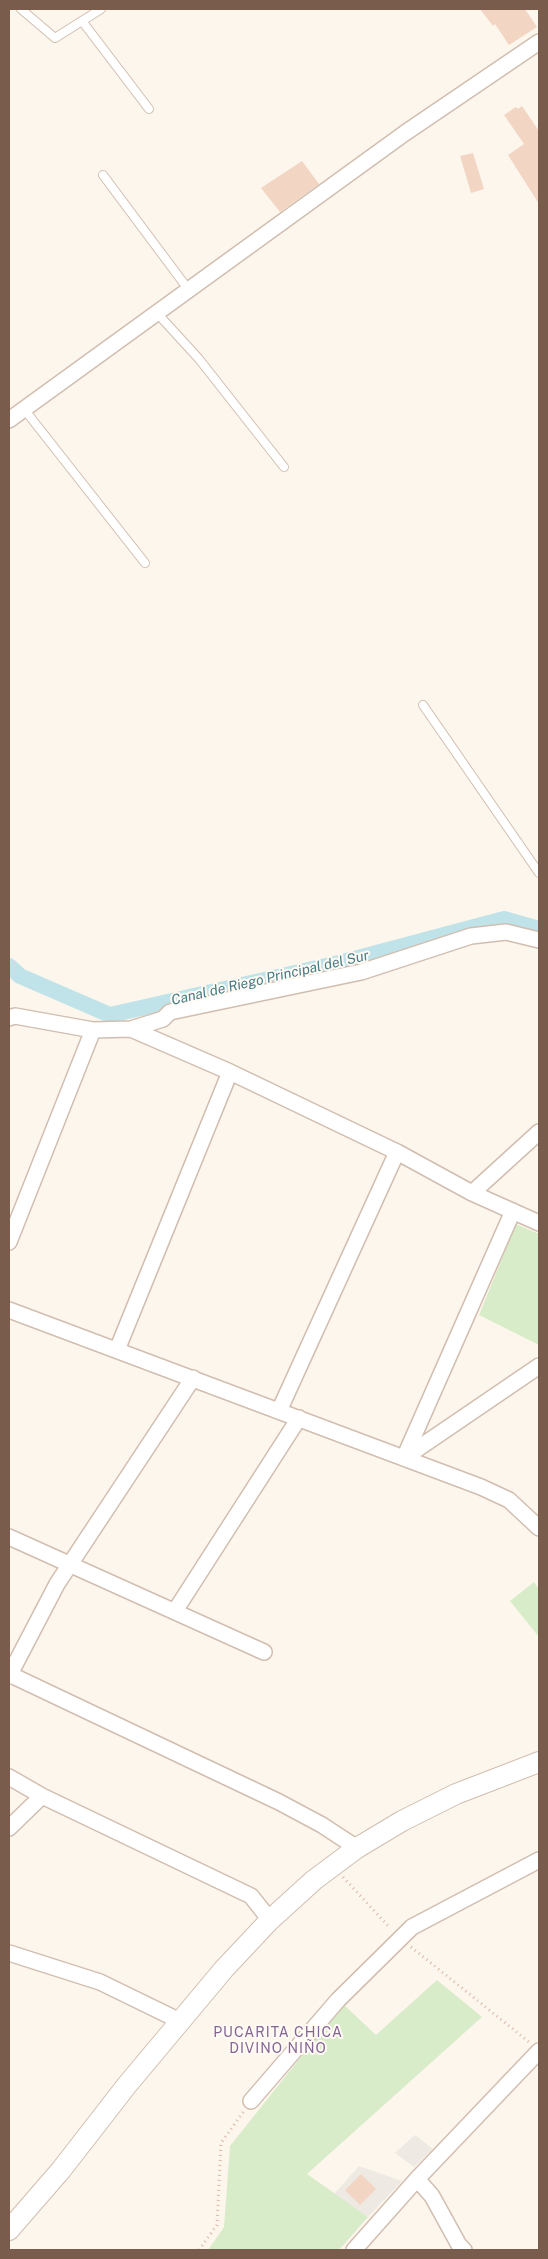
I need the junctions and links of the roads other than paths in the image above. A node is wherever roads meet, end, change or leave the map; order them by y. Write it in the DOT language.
graph roads {
  1 [pos="22,9"];
  2 [pos="101,9"];
  3 [pos="82,21"];
  4 [pos="539,42"];
  5 [pos="149,109"];
  6 [pos="103,175"];
  7 [pos="188,289"];
  8 [pos="156,312"];
  9 [pos="24,409"];
  10 [pos="9,420"];
  11 [pos="284,467"];
  12 [pos="145,563"];
  13 [pos="423,705"];
  14 [pos="539,873"];
  15 [pos="539,940"];
  16 [pos="9,1018"];
  17 [pos="132,1028"];
  18 [pos="93,1030"];
  19 [pos="230,1072"];
  20 [pos="539,1132"];
  21 [pos="397,1152"];
  22 [pos="472,1193"];
  23 [pos="513,1211"];
  24 [pos="539,1223"];
  25 [pos="9,1242"];
  26 [pos="9,1310"];
  27 [pos="117,1350"];
  28 [pos="539,1366"];
  29 [pos="193,1378"];
  30 [pos="279,1411"];
  31 [pos="299,1418"];
  32 [pos="404,1458"];
  33 [pos="539,1528"];
  34 [pos="9,1537"];
  35 [pos="70,1564"];
  36 [pos="174,1612"];
  37 [pos="264,1652"];
  38 [pos="9,1675"];
  39 [pos="539,1762"];
  40 [pos="9,1778"];
  41 [pos="42,1796"];
  42 [pos="9,1828"];
  43 [pos="357,1848"];
  44 [pos="539,1860"];
  45 [pos="270,1920"];
  46 [pos="9,1953"];
  47 [pos="180,2021"];
  48 [pos="536,2048"];
  49 [pos="251,2102"];
  50 [pos="417,2179"];
  51 [pos="9,2230"];
  52 [pos="354,2250"];
  53 [pos="464,2250"];
  1 -- 3 [label="lane"];
  2 -- 3 [label="lane"];
  3 -- 5 [label="lane"];
  4 -- 7 [label="street"];
  6 -- 7 [label="lane"];
  7 -- 8 [label="street"];
  8 -- 9 [label="street"];
  8 -- 11 [label="lane"];
  9 -- 10 [label="street"];
  9 -- 12 [label="lane"];
  13 -- 14 [label="lane"];
  15 -- 17 [label="street"];
  16 -- 18 [label="street"];
  17 -- 18 [label="street"];
  17 -- 19 [label="street"];
  18 -- 25 [label="street"];
  19 -- 21 [label="street"];
  19 -- 27 [label="street"];
  20 -- 22 [label="street"];
  21 -- 22 [label="street"];
  21 -- 30 [label="street"];
  22 -- 23 [label="street"];
  23 -- 24 [label="street"];
  23 -- 32 [label="street"];
  26 -- 27 [label="street"];
  27 -- 29 [label="street"];
  28 -- 32 [label="street"];
  29 -- 30 [label="street"];
  29 -- 35 [label="street"];
  30 -- 31 [label="street"];
  31 -- 32 [label="street"];
  31 -- 36 [label="street"];
  32 -- 33 [label="street"];
  34 -- 35 [label="street"];
  35 -- 36 [label="street"];
  35 -- 38 [label="street"];
  36 -- 37 [label="street"];
  38 -- 43 [label="street"];
  39 -- 43 [label="street"];
  40 -- 41 [label="street"];
  41 -- 42 [label="street"];
  41 -- 45 [label="street"];
  43 -- 45 [label="street"];
  44 -- 49 [label="street"];
  45 -- 47 [label="street"];
  46 -- 47 [label="street"];
  47 -- 51 [label="street"];
  48 -- 50 [label="street"];
  50 -- 52 [label="street"];
  50 -- 53 [label="street"];
}
